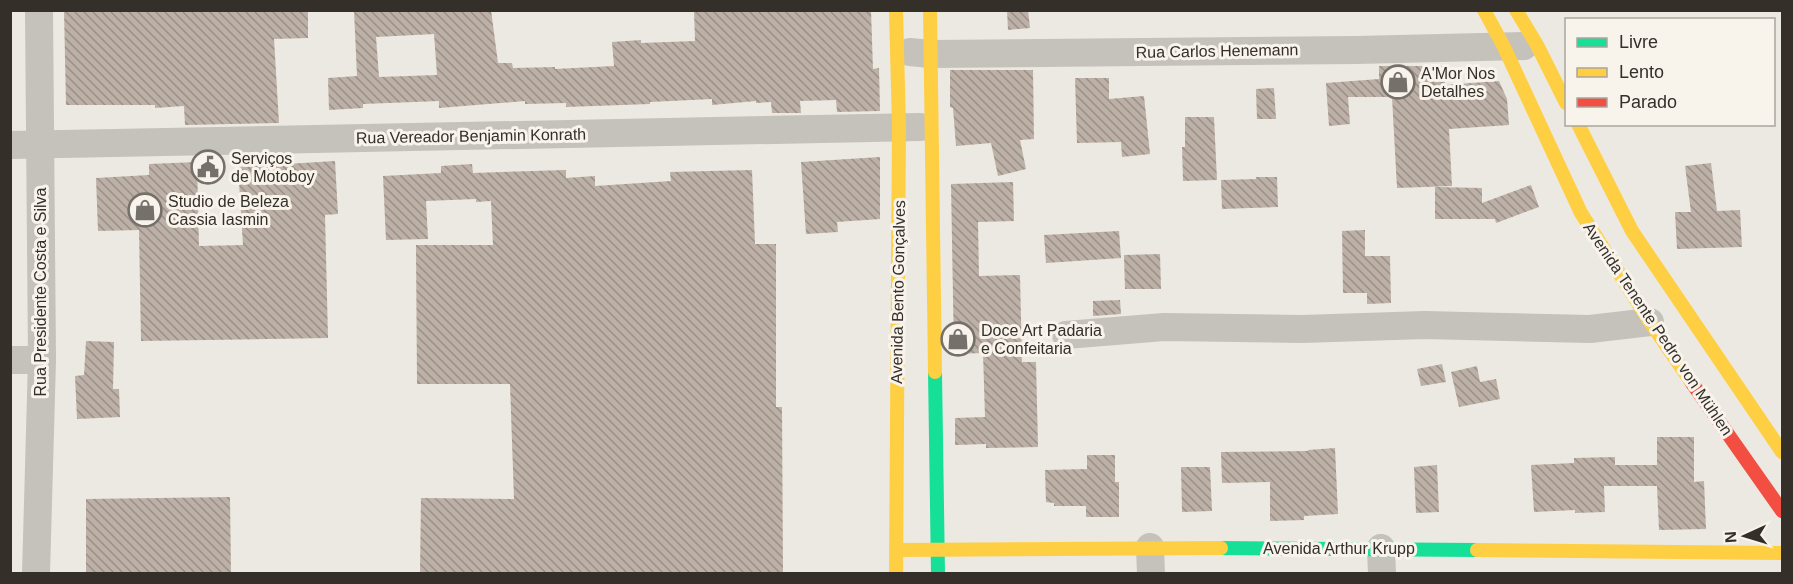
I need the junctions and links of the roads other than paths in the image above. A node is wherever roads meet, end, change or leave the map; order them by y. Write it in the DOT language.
graph roads {
  1 [pos="39,10"];
  2 [pos="896,10"];
  3 [pos="930,10"];
  4 [pos="1484,10"];
  5 [pos="1516,10"];
  6 [pos="1537,45"];
  7 [pos="1504,47"];
  8 [pos="896,51"];
  9 [pos="931,54"];
  10 [pos="1565,101"];
  11 [pos="931,126"];
  12 [pos="1579,126"];
  13 [pos="900,127"];
  14 [pos="10,145"];
  15 [pos="39,145"];
  16 [pos="934,303"];
  17 [pos="907,305"];
  18 [pos="1650,322"];
  19 [pos="1066,335"];
  20 [pos="10,360"];
  21 [pos="42,360"];
  22 [pos="1782,452"];
  23 [pos="1782,511"];
  24 [pos="896,550"];
  25 [pos="939,550"];
  26 [pos="1782,553"];
  27 [pos="1150,560"];
  28 [pos="1382,561"];
  29 [pos="36,573"];
  30 [pos="896,573"];
  31 [pos="938,573"];
  1 -- 15 [label="street, Rua Presidente Costa e Silva"];
  2 -- 8 [label="main road, Avenida Bento Gonçalves"];
  3 -- 9 [label="main road, Avenida Bento Gonçalves"];
  4 -- 7 [label="main road, Avenida Tenente Pedro von Mühlen"];
  5 -- 6 [label="main road"];
  6 -- 7 [label="street, Rua Carlos Henemann"];
  6 -- 10 [label="main road"];
  7 -- 9 [label="street, Rua Carlos Henemann"];
  7 -- 18 [label="main road, Avenida Tenente Pedro von Mühlen"];
  8 -- 9 [label="street, Rua Carlos Henemann"];
  8 -- 13 [label="main road, Avenida Bento Gonçalves"];
  9 -- 11 [label="main road, Avenida Bento Gonçalves"];
  11 -- 13 [label="street, Rua Vereador Benjamin Konrath"];
  11 -- 16 [label="main road, Avenida Bento Gonçalves"];
  12 -- 22 [label="main road, Avenida Tenente Pedro von Mühlen"];
  13 -- 15 [label="street, Rua Vereador Benjamin Konrath"];
  13 -- 17 [label="main road, Avenida Bento Gonçalves"];
  14 -- 15 [label="street, Rua Vereador Benjamin Konrath"];
  15 -- 21 [label="street, Rua Presidente Costa e Silva"];
  16 -- 17 [label="main road"];
  16 -- 25 [label="main road, Avenida Bento Gonçalves"];
  17 -- 24 [label="main road, Avenida Bento Gonçalves"];
  18 -- 19 [label="street"];
  18 -- 23 [label="main road, Avenida Tenente Pedro von Mühlen"];
  20 -- 21 [label="street"];
  21 -- 29 [label="street, Rua Presidente Costa e Silva"];
  24 -- 25 [label="main road, Avenida Arthur Krupp"];
  24 -- 30 [label="main road, Avenida Bento Gonçalves"];
  25 -- 27 [label="main road, Avenida Arthur Krupp"];
  25 -- 31 [label="main road, Avenida Bento Gonçalves"];
  26 -- 28 [label="main road, Avenida Arthur Krupp"];
  27 -- 28 [label="main road, Avenida Arthur Krupp"];
}
